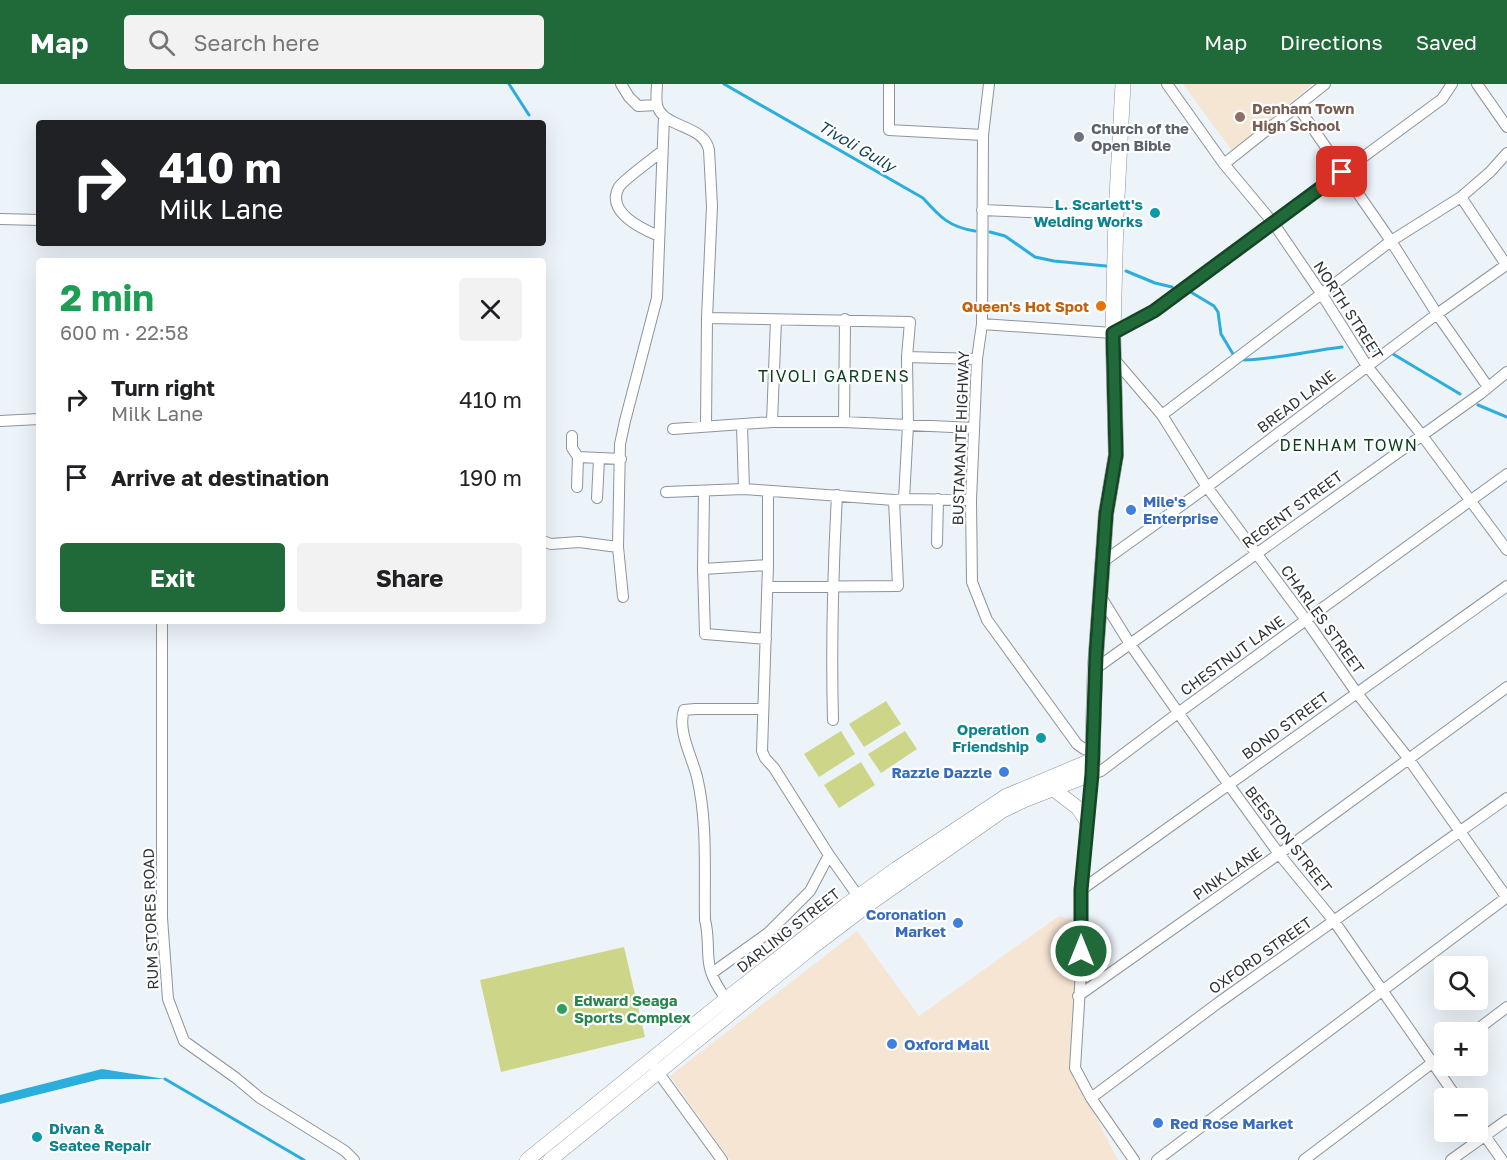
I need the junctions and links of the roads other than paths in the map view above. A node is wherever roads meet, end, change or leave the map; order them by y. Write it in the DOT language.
graph roads {
  1 [pos="621,84"];
  2 [pos="657,84"];
  3 [pos="889,84"];
  4 [pos="989,84"];
  5 [pos="1123,84"];
  6 [pos="1167,84"];
  7 [pos="1325,84"];
  8 [pos="1452,84"];
  9 [pos="1477,84"];
  10 [pos="657,105"];
  11 [pos="1298,107"];
  12 [pos="664,116"];
  13 [pos="1507,126"];
  14 [pos="983,135"];
  15 [pos="662,151"];
  16 [pos="1507,153"];
  17 [pos="1224,164"];
  18 [pos="1342,172"];
  19 [pos="1461,197"];
  20 [pos="982,210"];
  21 [pos="1116,216"];
  22 [pos="0,219"];
  23 [pos="36,220"];
  24 [pos="1274,224"];
  25 [pos="659,236"];
  26 [pos="1391,241"];
  27 [pos="1507,265"];
  28 [pos="1321,293"];
  29 [pos="1437,314"];
  30 [pos="707,318"];
  31 [pos="844,319"];
  32 [pos="776,320"];
  33 [pos="982,324"];
  34 [pos="1113,333"];
  35 [pos="907,357"];
  36 [pos="976,359"];
  37 [pos="1113,359"];
  38 [pos="1367,366"];
  39 [pos="1507,372"];
  40 [pos="1488,387"];
  41 [pos="1162,414"];
  42 [pos="36,419"];
  43 [pos="0,421"];
  44 [pos="772,422"];
  45 [pos="844,422"];
  46 [pos="742,425"];
  47 [pos="908,425"];
  48 [pos="706,426"];
  49 [pos="974,428"];
  50 [pos="673,429"];
  51 [pos="1421,434"];
  52 [pos="572,436"];
  53 [pos="578,457"];
  54 [pos="599,459"];
  55 [pos="621,459"];
  56 [pos="1507,474"];
  57 [pos="577,487"];
  58 [pos="1207,487"];
  59 [pos="744,489"];
  60 [pos="768,491"];
  61 [pos="666,492"];
  62 [pos="704,492"];
  63 [pos="837,495"];
  64 [pos="597,498"];
  65 [pos="899,500"];
  66 [pos="938,500"];
  67 [pos="971,500"];
  68 [pos="1471,500"];
  69 [pos="546,542"];
  70 [pos="937,543"];
  71 [pos="618,548"];
  72 [pos="1507,550"];
  73 [pos="1257,553"];
  74 [pos="1104,561"];
  75 [pos="768,565"];
  76 [pos="703,570"];
  77 [pos="832,585"];
  78 [pos="1507,586"];
  79 [pos="768,587"];
  80 [pos="624,597"];
  81 [pos="1101,597"];
  82 [pos="1306,620"];
  83 [pos="162,624"];
  84 [pos="766,639"];
  85 [pos="1130,644"];
  86 [pos="1095,669"];
  87 [pos="1507,687"];
  88 [pos="1356,692"];
  89 [pos="763,709"];
  90 [pos="1178,713"];
  91 [pos="833,720"];
  92 [pos="1408,758"];
  93 [pos="1092,762"];
  94 [pos="1229,785"];
  95 [pos="1053,789"];
  96 [pos="1507,798"];
  97 [pos="1087,822"];
  98 [pos="1461,831"];
  99 [pos="1279,854"];
  100 [pos="829,855"];
  101 [pos="1081,890"];
  102 [pos="858,896"];
  103 [pos="1507,897"];
  104 [pos="1334,921"];
  105 [pos="712,973"];
  106 [pos="1381,991"];
  107 [pos="1078,996"];
  108 [pos="730,1004"];
  109 [pos="1507,1007"];
  110 [pos="1487,1022"];
  111 [pos="1432,1064"];
  112 [pos="654,1066"];
  113 [pos="1450,1088"];
  114 [pos="1091,1098"];
  115 [pos="1507,1120"];
  116 [pos="1488,1134"];
  117 [pos="1488,1140"];
  118 [pos="1476,1142"];
  119 [pos="354,1160"];
  120 [pos="526,1160"];
  121 [pos="550,1160"];
  122 [pos="722,1160"];
  123 [pos="1134,1160"];
  124 [pos="1157,1160"];
  125 [pos="1304,1160"];
  126 [pos="1451,1160"];
  127 [pos="1502,1160"];
  1 -- 10 [label="street"];
  2 -- 10 [label="street"];
  3 -- 14 [label="street"];
  4 -- 14 [label="street, BUSTAMANTE HIGHWAY"];
  5 -- 21 [label="main road"];
  6 -- 17 [label="street, NORTH STREET"];
  7 -- 11 [label="street"];
  8 -- 18 [label="street"];
  9 -- 13 [label="street"];
  10 -- 12 [label="street"];
  11 -- 17 [label="street"];
  11 -- 18 [label="street"];
  12 -- 15 [label="street"];
  12 -- 30 [label="street"];
  14 -- 20 [label="street, BUSTAMANTE HIGHWAY"];
  15 -- 25 [label="street"];
  15 -- 25 [label="street"];
  16 -- 19 [label="street"];
  17 -- 24 [label="street, NORTH STREET"];
  18 -- 24 [label="street"];
  18 -- 26 [label="street"];
  19 -- 26 [label="street"];
  19 -- 27 [label="street"];
  20 -- 21 [label="street"];
  20 -- 33 [label="street, BUSTAMANTE HIGHWAY"];
  21 -- 34 [label="main road"];
  22 -- 23 [label="street"];
  24 -- 28 [label="street, NORTH STREET"];
  24 -- 34 [label="street"];
  25 -- 55 [label="street"];
  26 -- 28 [label="street"];
  26 -- 29 [label="street"];
  27 -- 29 [label="street, BREAD LANE"];
  28 -- 38 [label="street, NORTH STREET"];
  28 -- 41 [label="street"];
  29 -- 38 [label="street, BREAD LANE"];
  29 -- 40 [label="street"];
  30 -- 32 [label="street"];
  30 -- 48 [label="street"];
  31 -- 32 [label="street"];
  31 -- 35 [label="street"];
  31 -- 45 [label="street"];
  32 -- 44 [label="street"];
  33 -- 34 [label="street"];
  33 -- 36 [label="street, BUSTAMANTE HIGHWAY"];
  34 -- 37 [label="main road"];
  35 -- 36 [label="street"];
  35 -- 47 [label="street"];
  36 -- 49 [label="street, BUSTAMANTE HIGHWAY"];
  37 -- 41 [label="street, CHARLES STREET"];
  37 -- 74 [label="main road"];
  38 -- 51 [label="street, NORTH STREET"];
  38 -- 58 [label="street, BREAD LANE"];
  39 -- 40 [label="street, REGENT STREET"];
  40 -- 51 [label="street, REGENT STREET"];
  41 -- 58 [label="street, CHARLES STREET"];
  42 -- 43 [label="street"];
  44 -- 45 [label="street"];
  44 -- 46 [label="street"];
  45 -- 47 [label="street"];
  46 -- 48 [label="street"];
  46 -- 59 [label="street"];
  47 -- 49 [label="street"];
  47 -- 65 [label="street"];
  48 -- 50 [label="street"];
  49 -- 67 [label="street, BUSTAMANTE HIGHWAY"];
  51 -- 68 [label="street, NORTH STREET"];
  51 -- 73 [label="street, REGENT STREET"];
  52 -- 53 [label="street"];
  53 -- 54 [label="street"];
  53 -- 57 [label="street"];
  54 -- 55 [label="street"];
  54 -- 64 [label="street"];
  55 -- 71 [label="street"];
  56 -- 68 [label="street, CHESTNUT LANE"];
  58 -- 73 [label="street, CHARLES STREET"];
  58 -- 74 [label="street, BREAD LANE"];
  59 -- 60 [label="street"];
  59 -- 62 [label="street"];
  60 -- 63 [label="street"];
  60 -- 75 [label="street"];
  61 -- 62 [label="street"];
  62 -- 76 [label="street"];
  63 -- 65 [label="street"];
  63 -- 77 [label="street"];
  65 -- 66 [label="street"];
  65 -- 77 [label="street"];
  66 -- 67 [label="street"];
  66 -- 70 [label="street"];
  67 -- 93 [label="street, BUSTAMANTE HIGHWAY"];
  68 -- 72 [label="street, NORTH STREET"];
  68 -- 82 [label="street, CHESTNUT LANE"];
  69 -- 71 [label="street"];
  71 -- 80 [label="street"];
  73 -- 82 [label="street, CHARLES STREET"];
  73 -- 85 [label="street, REGENT STREET"];
  74 -- 81 [label="main road"];
  75 -- 76 [label="street"];
  75 -- 79 [label="street"];
  76 -- 84 [label="street"];
  77 -- 79 [label="street"];
  77 -- 91 [label="street"];
  78 -- 88 [label="street, BOND STREET"];
  79 -- 84 [label="street"];
  81 -- 85 [label="street, BEESTON STREET"];
  81 -- 86 [label="main road"];
  82 -- 88 [label="street, CHARLES STREET"];
  82 -- 90 [label="street, CHESTNUT LANE"];
  83 -- 119 [label="street, RUM STORES ROAD"];
  84 -- 89 [label="street"];
  85 -- 86 [label="street, REGENT STREET"];
  85 -- 90 [label="street, BEESTON STREET"];
  86 -- 93 [label="main road"];
  87 -- 92 [label="street, PINK LANE"];
  88 -- 92 [label="street, CHARLES STREET"];
  88 -- 94 [label="street, BOND STREET"];
  89 -- 100 [label="street"];
  89 -- 105 [label="street"];
  90 -- 93 [label="street, CHESTNUT LANE"];
  90 -- 94 [label="street, BEESTON STREET"];
  92 -- 98 [label="street, CHARLES STREET"];
  92 -- 99 [label="street, PINK LANE"];
  93 -- 95 [label="street, DARLING STREET"];
  93 -- 97 [label="street"];
  93 -- 102 [label="street, DARLING STREET"];
  94 -- 99 [label="street, BEESTON STREET"];
  94 -- 101 [label="street, BOND STREET"];
  95 -- 97 [label="street"];
  95 -- 108 [label="street, DARLING STREET"];
  96 -- 98 [label="street, OXFORD STREET"];
  97 -- 101 [label="street"];
  98 -- 103 [label="street, CHARLES STREET"];
  98 -- 104 [label="street, OXFORD STREET"];
  99 -- 104 [label="street, BEESTON STREET"];
  99 -- 107 [label="street, PINK LANE"];
  100 -- 102 [label="street"];
  100 -- 105 [label="street"];
  101 -- 107 [label="street"];
  102 -- 108 [label="street, DARLING STREET"];
  103 -- 106 [label="street"];
  104 -- 106 [label="street, BEESTON STREET"];
  104 -- 114 [label="street, OXFORD STREET"];
  105 -- 108 [label="street"];
  106 -- 111 [label="street, BEESTON STREET"];
  106 -- 124 [label="street"];
  107 -- 114 [label="street"];
  108 -- 112 [label="street, DARLING STREET"];
  109 -- 110 [label="street"];
  111 -- 113 [label="street, BEESTON STREET"];
  111 -- 125 [label="street"];
  112 -- 120 [label="street, DARLING STREET"];
  112 -- 121 [label="street"];
  112 -- 122 [label="street"];
  114 -- 123 [label="street"];
  115 -- 116 [label="street"];
  117 -- 127 [label="street"];
  118 -- 126 [label="street"];
}
